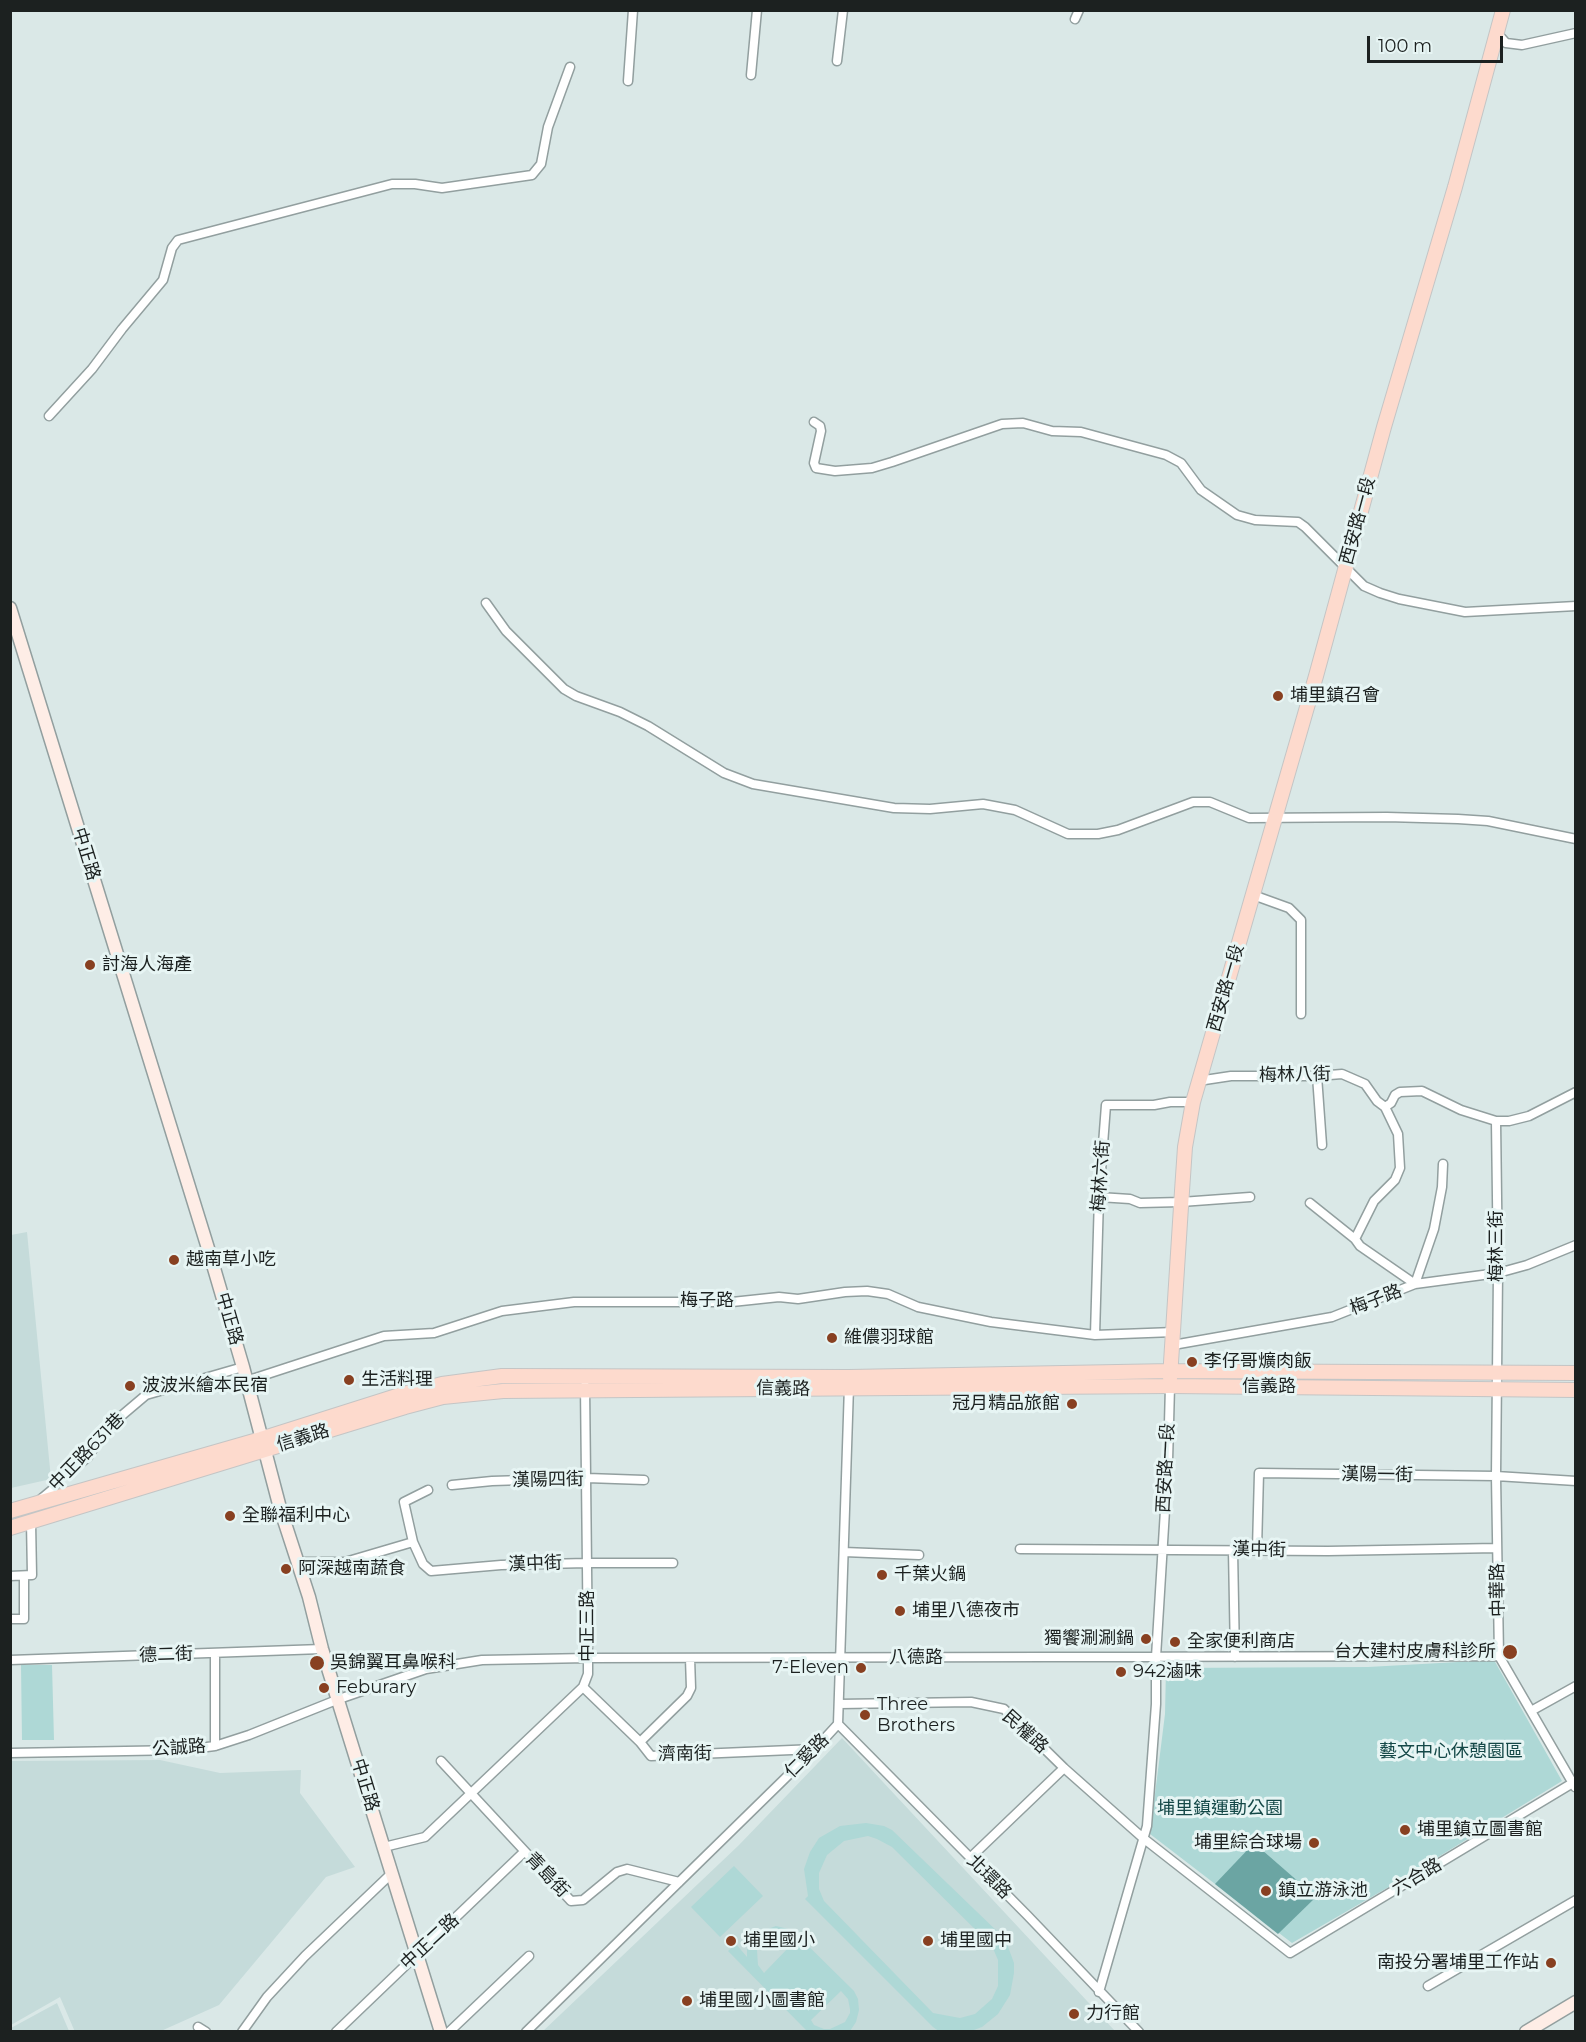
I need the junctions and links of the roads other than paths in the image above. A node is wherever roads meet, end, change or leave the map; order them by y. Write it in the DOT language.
graph roads {
  1 [pos="633,10"];
  2 [pos="757,10"];
  3 [pos="843,10"];
  4 [pos="1079,10"];
  5 [pos="1503,10"];
  6 [pos="1075,20"];
  7 [pos="1497,33"];
  8 [pos="1575,33"];
  9 [pos="837,62"];
  10 [pos="570,67"];
  11 [pos="751,75"];
  12 [pos="628,81"];
  13 [pos="49,416"];
  14 [pos="813,422"];
  15 [pos="1345,568"];
  16 [pos="486,603"];
  17 [pos="1575,606"];
  18 [pos="10,608"];
  19 [pos="1276,817"];
  20 [pos="1575,839"];
  21 [pos="1253,896"];
  22 [pos="1300,1014"];
  23 [pos="1317,1076"];
  24 [pos="1198,1081"];
  25 [pos="1575,1092"];
  26 [pos="1193,1102"];
  27 [pos="1385,1107"];
  28 [pos="1496,1121"];
  29 [pos="1322,1145"];
  30 [pos="1443,1164"];
  31 [pos="1099,1197"];
  32 [pos="1250,1197"];
  33 [pos="1181,1202"];
  34 [pos="1310,1203"];
  35 [pos="1355,1239"];
  36 [pos="1575,1245"];
  37 [pos="1498,1273"];
  38 [pos="1415,1284"];
  39 [pos="1095,1335"];
  40 [pos="1173,1339"];
  41 [pos="243,1367"];
  42 [pos="1171,1371"];
  43 [pos="1496,1372"];
  44 [pos="1575,1374"];
  45 [pos="584,1376"];
  46 [pos="246,1381"];
  47 [pos="849,1383"];
  48 [pos="1170,1386"];
  49 [pos="1496,1388"];
  50 [pos="1575,1390"];
  51 [pos="585,1391"];
  52 [pos="263,1445"];
  53 [pos="1496,1476"];
  54 [pos="587,1478"];
  55 [pos="644,1480"];
  56 [pos="1575,1482"];
  57 [pos="452,1485"];
  58 [pos="428,1490"];
  59 [pos="34,1504"];
  60 [pos="10,1511"];
  61 [pos="31,1522"];
  62 [pos="10,1528"];
  63 [pos="413,1542"];
  64 [pos="1497,1548"];
  65 [pos="1020,1549"];
  66 [pos="1162,1550"];
  67 [pos="1233,1550"];
  68 [pos="1257,1550"];
  69 [pos="844,1552"];
  70 [pos="919,1555"];
  71 [pos="298,1562"];
  72 [pos="587,1563"];
  73 [pos="673,1563"];
  74 [pos="28,1575"];
  75 [pos="10,1576"];
  76 [pos="10,1619"];
  77 [pos="322,1649"];
  78 [pos="215,1653"];
  79 [pos="1499,1656"];
  80 [pos="1156,1657"];
  81 [pos="1235,1657"];
  82 [pos="588,1658"];
  83 [pos="690,1658"];
  84 [pos="841,1658"];
  85 [pos="10,1660"];
  86 [pos="1575,1686"];
  87 [pos="583,1687"];
  88 [pos="339,1699"];
  89 [pos="839,1704"];
  90 [pos="1531,1711"];
  91 [pos="838,1724"];
  92 [pos="640,1743"];
  93 [pos="215,1746"];
  94 [pos="815,1749"];
  95 [pos="10,1752"];
  96 [pos="441,1761"];
  97 [pos="1064,1768"];
  98 [pos="1575,1784"];
  99 [pos="471,1794"];
  100 [pos="1143,1838"];
  101 [pos="384,1847"];
  102 [pos="524,1852"];
  103 [pos="970,1858"];
  104 [pos="392,1873"];
  105 [pos="679,1881"];
  106 [pos="1575,1900"];
  107 [pos="1290,1953"];
  108 [pos="417,1954"];
  109 [pos="529,1956"];
  110 [pos="1428,1986"];
  111 [pos="1099,1992"];
  112 [pos="1575,2002"];
  113 [pos="242,2031"];
  114 [pos="336,2031"];
  115 [pos="441,2031"];
  116 [pos="449,2031"];
  117 [pos="526,2031"];
  118 [pos="1139,2031"];
  119 [pos="1526,2031"];
  1 -- 12 [label="street"];
  2 -- 11 [label="street"];
  3 -- 9 [label="street"];
  4 -- 6 [label="street"];
  5 -- 7 [label="main road, 西安路一段"];
  7 -- 8 [label="street"];
  7 -- 15 [label="main road, 西安路一段"];
  10 -- 13 [label="street"];
  14 -- 15 [label="street"];
  15 -- 17 [label="street"];
  15 -- 19 [label="main road, 西安路一段"];
  16 -- 19 [label="street"];
  18 -- 41 [label="street, 中正路"];
  19 -- 20 [label="street"];
  19 -- 21 [label="main road, 西安路一段"];
  21 -- 22 [label="street"];
  21 -- 24 [label="main road, 西安路一段"];
  23 -- 24 [label="street, 梅林八街"];
  23 -- 27 [label="street, 梅林八街"];
  23 -- 29 [label="street"];
  24 -- 26 [label="main road, 西安路一段"];
  25 -- 28 [label="street"];
  26 -- 31 [label="street, 梅林六街"];
  26 -- 33 [label="main road, 西安路一段"];
  27 -- 28 [label="street"];
  27 -- 35 [label="street, 梅林八街"];
  28 -- 37 [label="street, 梅林三街"];
  30 -- 38 [label="street"];
  31 -- 33 [label="street"];
  31 -- 39 [label="street, 梅林六街"];
  32 -- 33 [label="street"];
  33 -- 40 [label="main road, 西安路一段"];
  34 -- 35 [label="street"];
  35 -- 38 [label="street"];
  36 -- 37 [label="street, 梅子路"];
  37 -- 38 [label="street, 梅子路"];
  37 -- 43 [label="street, 梅林三街"];
  38 -- 40 [label="street, 梅子路"];
  39 -- 40 [label="street, 梅子路"];
  39 -- 46 [label="street, 梅子路"];
  40 -- 42 [label="main road, 西安路一段"];
  41 -- 46 [label="street, 中正路"];
  41 -- 59 [label="street, 中正路631巷"];
  42 -- 43 [label="main road, 信義路"];
  42 -- 47 [label="main road, 信義路"];
  42 -- 48 [label="main road, 西安路一段"];
  43 -- 44 [label="main road, 信義路"];
  43 -- 49 [label="street, 中華路"];
  45 -- 47 [label="main road, 信義路"];
  45 -- 51 [label="street, 中正三路"];
  45 -- 52 [label="main road, 信義路"];
  46 -- 52 [label="street, 中正路"];
  47 -- 48 [label="main road, 信義路"];
  47 -- 51 [label="main road, 信義路"];
  47 -- 69 [label="street, 仁愛路"];
  48 -- 49 [label="main road, 信義路"];
  48 -- 66 [label="street, 西安路一段"];
  49 -- 50 [label="main road, 信義路"];
  49 -- 53 [label="street, 中華路"];
  51 -- 52 [label="main road, 信義路"];
  51 -- 54 [label="street, 中正三路"];
  52 -- 59 [label="main road, 信義路"];
  52 -- 61 [label="main road, 信義路"];
  52 -- 71 [label="street, 中正路"];
  53 -- 56 [label="street, 漢陽一街"];
  53 -- 64 [label="street, 中華路"];
  53 -- 68 [label="street, 漢陽一街"];
  54 -- 55 [label="street, 漢陽四街"];
  54 -- 57 [label="street, 漢陽四街"];
  54 -- 72 [label="street, 中正三路"];
  58 -- 63 [label="street"];
  59 -- 60 [label="main road, 信義路"];
  61 -- 62 [label="main road, 信義路"];
  61 -- 74 [label="street"];
  63 -- 71 [label="street"];
  63 -- 72 [label="street, 漢中街"];
  64 -- 68 [label="street, 漢中街"];
  64 -- 79 [label="street, 中華路"];
  65 -- 66 [label="street, 漢中街"];
  66 -- 67 [label="street, 漢中街"];
  66 -- 80 [label="street, 西安路一段"];
  67 -- 68 [label="street, 漢中街"];
  67 -- 81 [label="street"];
  69 -- 70 [label="street"];
  69 -- 84 [label="street, 仁愛路"];
  71 -- 77 [label="street, 中正路"];
  72 -- 73 [label="street, 漢中街"];
  72 -- 82 [label="street, 中正三路"];
  74 -- 75 [label="street"];
  74 -- 76 [label="street"];
  77 -- 78 [label="street, 德二街"];
  77 -- 88 [label="street, 中正路"];
  78 -- 85 [label="street, 德二街"];
  78 -- 93 [label="street"];
  79 -- 81 [label="street, 八德路"];
  79 -- 90 [label="street, 中華路"];
  80 -- 81 [label="street, 八德路"];
  80 -- 84 [label="street, 八德路"];
  80 -- 100 [label="street, 西安路一段"];
  82 -- 83 [label="street, 八德路"];
  82 -- 87 [label="street, 中正三路"];
  82 -- 88 [label="street, 八德路"];
  83 -- 84 [label="street, 八德路"];
  83 -- 92 [label="street"];
  84 -- 89 [label="street, 仁愛路"];
  86 -- 90 [label="street"];
  87 -- 92 [label="street, 濟南街"];
  87 -- 99 [label="street, 中正三路"];
  88 -- 93 [label="street, 公誠路"];
  88 -- 101 [label="street, 中正路"];
  89 -- 91 [label="street, 仁愛路"];
  89 -- 97 [label="street, 民權路"];
  90 -- 98 [label="street, 中華路"];
  91 -- 94 [label="street, 仁愛路"];
  91 -- 103 [label="street, 北環路"];
  92 -- 94 [label="street, 濟南街"];
  93 -- 95 [label="street, 公誠路"];
  94 -- 105 [label="street, 仁愛路"];
  96 -- 99 [label="street, 青島街"];
  97 -- 100 [label="street, 民權路"];
  97 -- 103 [label="street"];
  98 -- 107 [label="street, 六合路"];
  99 -- 101 [label="street, 中正三路"];
  99 -- 102 [label="street, 青島街"];
  100 -- 107 [label="street, 民權路"];
  100 -- 111 [label="street, 西安路一段"];
  101 -- 104 [label="street, 中正路"];
  102 -- 105 [label="street, 青島街"];
  102 -- 108 [label="street, 中正二路"];
  103 -- 111 [label="street, 北環路"];
  104 -- 108 [label="street, 中正路"];
  104 -- 113 [label="street"];
  105 -- 117 [label="street, 仁愛路"];
  106 -- 110 [label="street"];
  108 -- 114 [label="street, 中正二路"];
  108 -- 115 [label="street, 中正路"];
  109 -- 116 [label="street"];
  111 -- 118 [label="street, 北環路"];
  112 -- 119 [label="street"];
}
